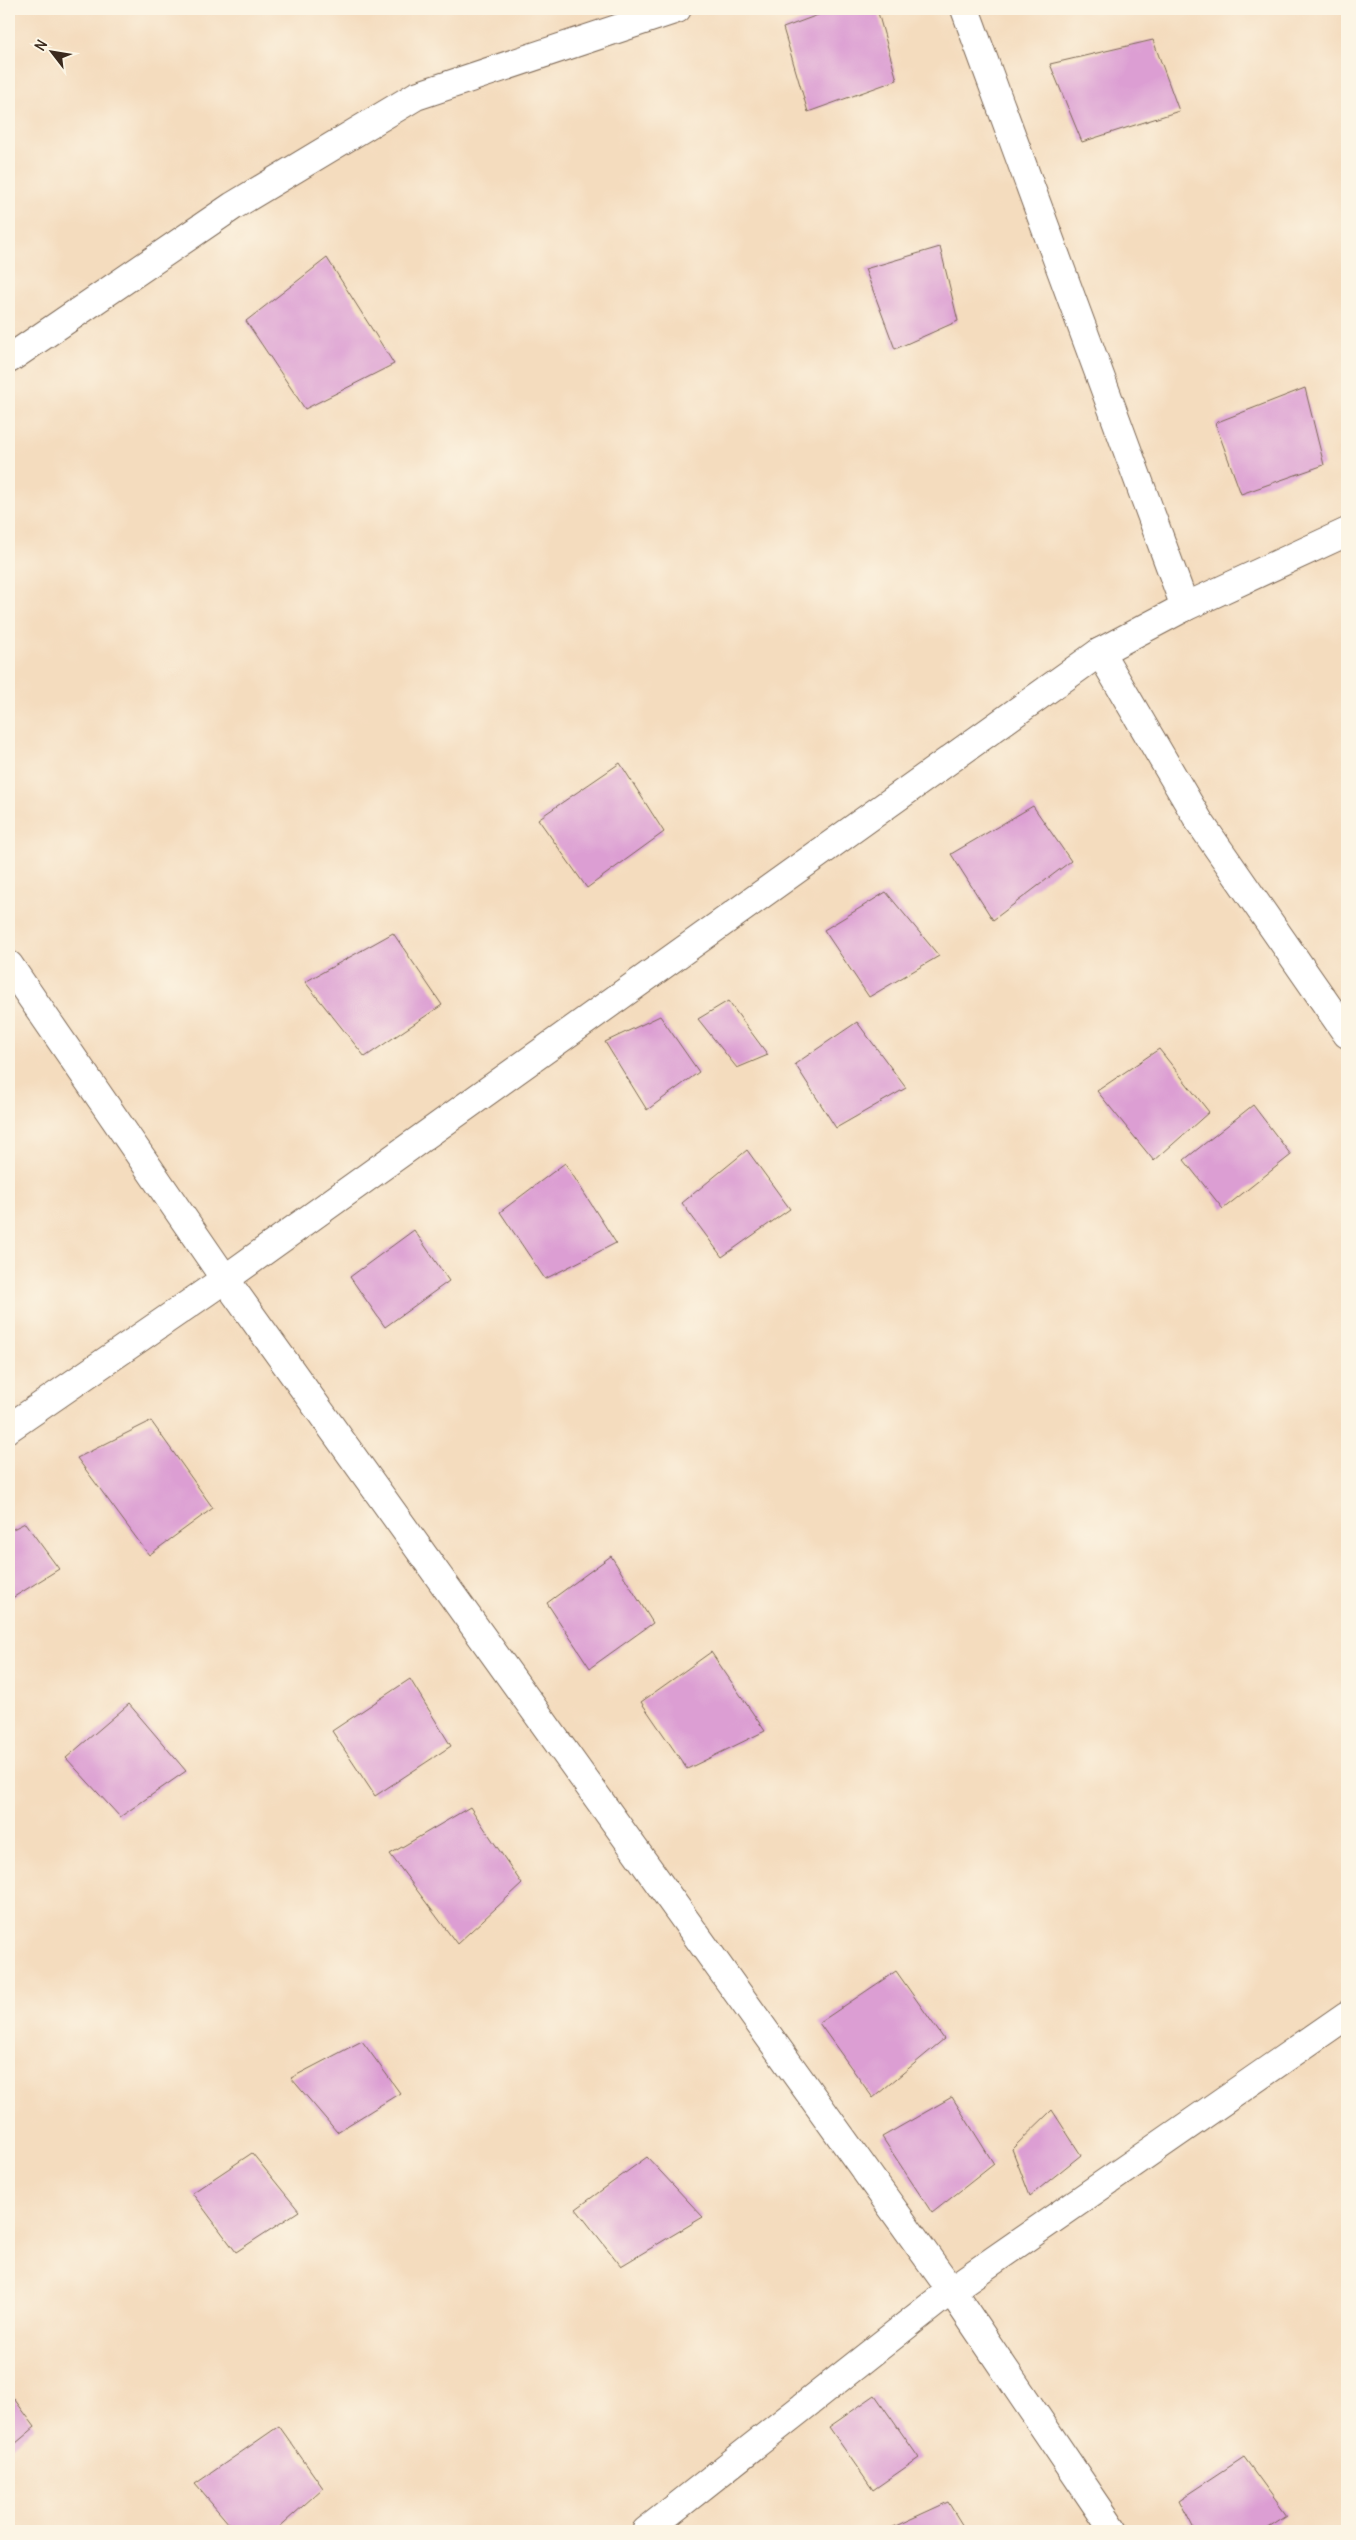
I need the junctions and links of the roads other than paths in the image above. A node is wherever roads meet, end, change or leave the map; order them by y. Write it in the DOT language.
graph roads {
  1 [pos="677,9"];
  2 [pos="965,9"];
  3 [pos="9,359"];
  4 [pos="1347,532"];
  5 [pos="1185,607"];
  6 [pos="1100,652"];
  7 [pos="9,965"];
  8 [pos="1347,1034"];
  9 [pos="225,1279"];
  10 [pos="9,1428"];
  11 [pos="1347,2015"];
  12 [pos="950,2290"];
  13 [pos="646,2531"];
  14 [pos="1114,2531"];
  1 -- 3 [label="street"];
  2 -- 5 [label="street"];
  4 -- 5 [label="street"];
  5 -- 6 [label="street"];
  6 -- 8 [label="street"];
  6 -- 9 [label="street"];
  7 -- 9 [label="street"];
  9 -- 10 [label="street"];
  9 -- 12 [label="street"];
  11 -- 12 [label="street"];
  12 -- 13 [label="street"];
  12 -- 14 [label="street"];
}
